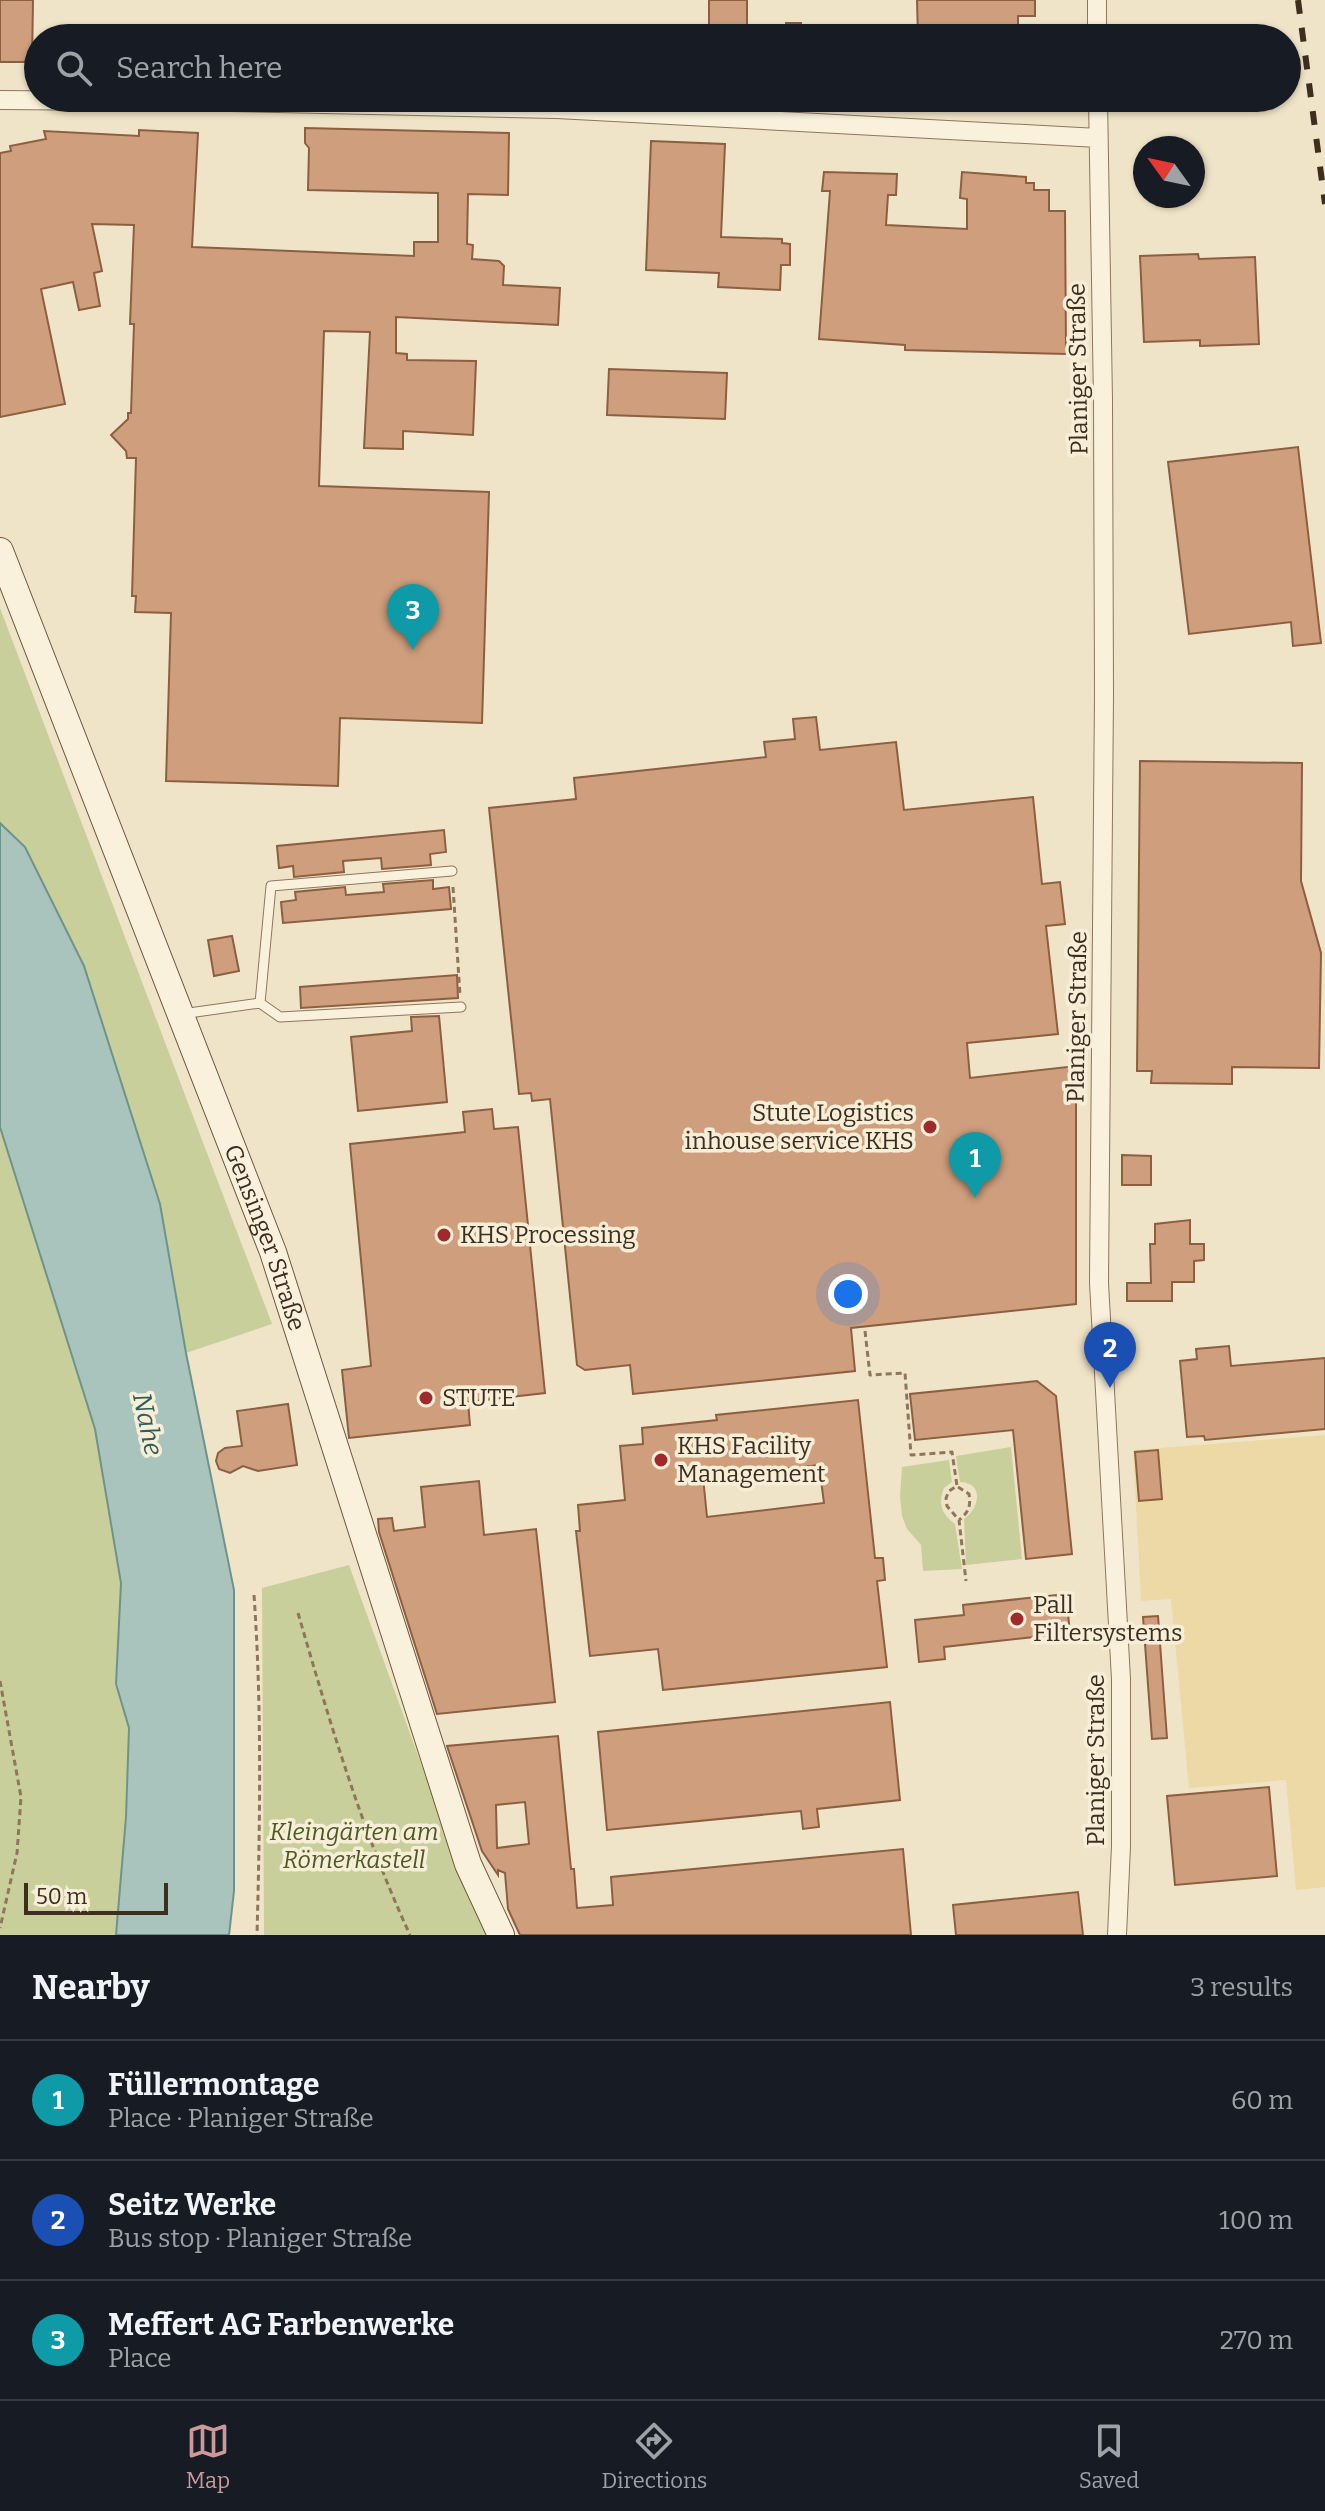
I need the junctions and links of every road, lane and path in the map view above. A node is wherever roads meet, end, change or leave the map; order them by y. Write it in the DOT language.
graph roads {
  1 [pos="1097,0"];
  2 [pos="1097,24"];
  3 [pos="0,100"];
  4 [pos="24,100"];
  5 [pos="613,112"];
  6 [pos="1098,112"];
  7 [pos="1098,138"];
  8 [pos="0,551"];
  9 [pos="452,871"];
  10 [pos="260,1003"];
  11 [pos="461,1007"];
  12 [pos="180,1014"];
  13 [pos="865,1331"];
  14 [pos="957,1486"];
  15 [pos="959,1520"];
  16 [pos="966,1581"];
  17 [pos="254,1595"];
  18 [pos="298,1613"];
  19 [pos="0,1681"];
  20 [pos="0,1928"];
  21 [pos="257,1935"];
  22 [pos="410,1935"];
  23 [pos="501,1935"];
  24 [pos="1117,1935"];
  1 -- 2 [label="street"];
  3 -- 4 [label="street"];
  5 -- 7 [label="street"];
  6 -- 7 [label="street, Planiger Straße"];
  7 -- 24 [label="street, Planiger Straße"];
  8 -- 12 [label="street, Gensinger Straße"];
  9 -- 10 [label="lane"];
  9 -- 11 [label="path"];
  10 -- 11 [label="lane"];
  10 -- 12 [label="lane"];
  12 -- 23 [label="street, Gensinger Straße"];
  13 -- 14 [label="path"];
  14 -- 15 [label="path"];
  14 -- 15 [label="path"];
  15 -- 16 [label="path"];
  17 -- 21 [label="path"];
  18 -- 22 [label="path"];
  19 -- 20 [label="path"];
}
